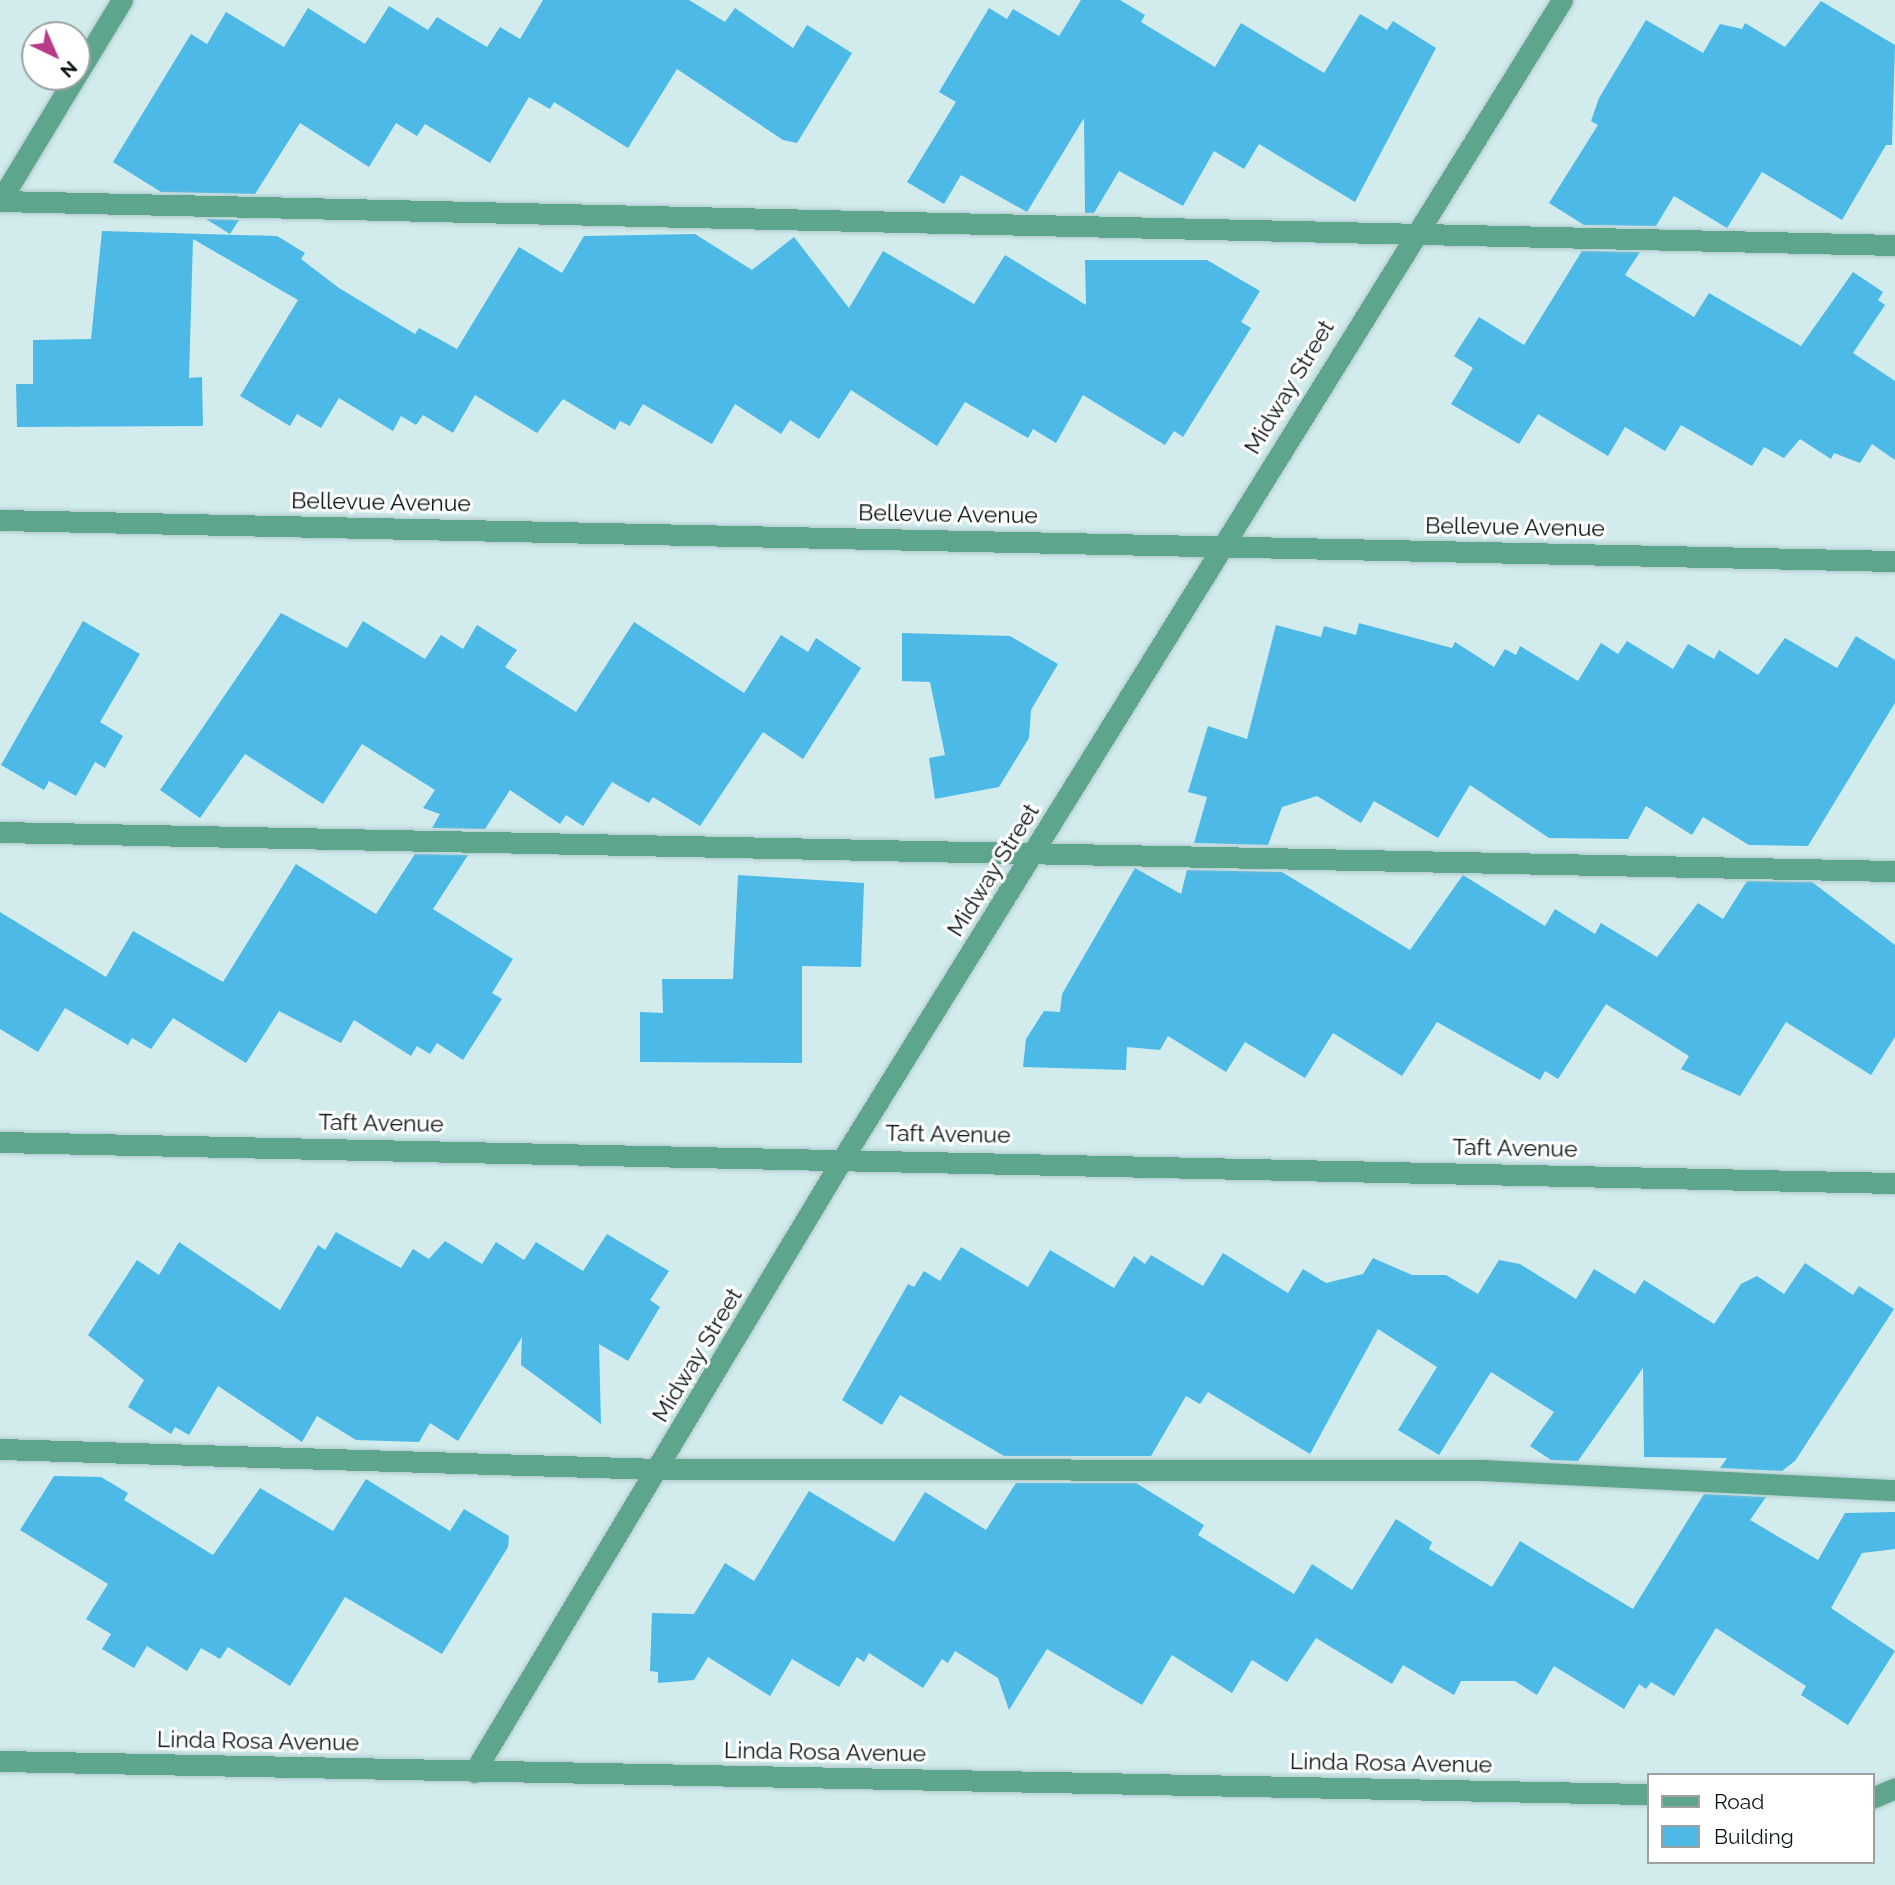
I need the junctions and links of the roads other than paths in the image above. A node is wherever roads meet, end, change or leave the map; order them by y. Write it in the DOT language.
graph roads {
  1 [pos="122,0"];
  2 [pos="1562,0"];
  3 [pos="91,51"];
  4 [pos="67,91"];
  5 [pos="0,201"];
  6 [pos="1413,235"];
  7 [pos="1895,245"];
  8 [pos="0,520"];
  9 [pos="1223,546"];
  10 [pos="1895,561"];
  11 [pos="0,832"];
  12 [pos="1034,854"];
  13 [pos="1895,871"];
  14 [pos="0,1142"];
  15 [pos="843,1158"];
  16 [pos="1895,1183"];
  17 [pos="0,1449"];
  18 [pos="659,1469"];
  19 [pos="1895,1490"];
  20 [pos="0,1761"];
  21 [pos="474,1772"];
  22 [pos="1895,1788"];
  23 [pos="1646,1794"];
  24 [pos="1874,1797"];
  1 -- 3 [label="street"];
  2 -- 6 [label="street, Midway Street"];
  4 -- 5 [label="street"];
  5 -- 6 [label="street"];
  6 -- 7 [label="street"];
  6 -- 9 [label="street, Midway Street"];
  8 -- 9 [label="street, Bellevue Avenue"];
  9 -- 10 [label="street, Bellevue Avenue"];
  9 -- 12 [label="street, Midway Street"];
  11 -- 12 [label="street"];
  12 -- 13 [label="street"];
  12 -- 15 [label="street, Midway Street"];
  14 -- 15 [label="street, Taft Avenue"];
  15 -- 16 [label="street, Taft Avenue"];
  15 -- 18 [label="street, Midway Street"];
  17 -- 18 [label="street"];
  18 -- 19 [label="street"];
  18 -- 21 [label="street, Midway Street"];
  20 -- 21 [label="street, Linda Rosa Avenue"];
  21 -- 23 [label="street, Linda Rosa Avenue"];
  22 -- 24 [label="street"];
}
